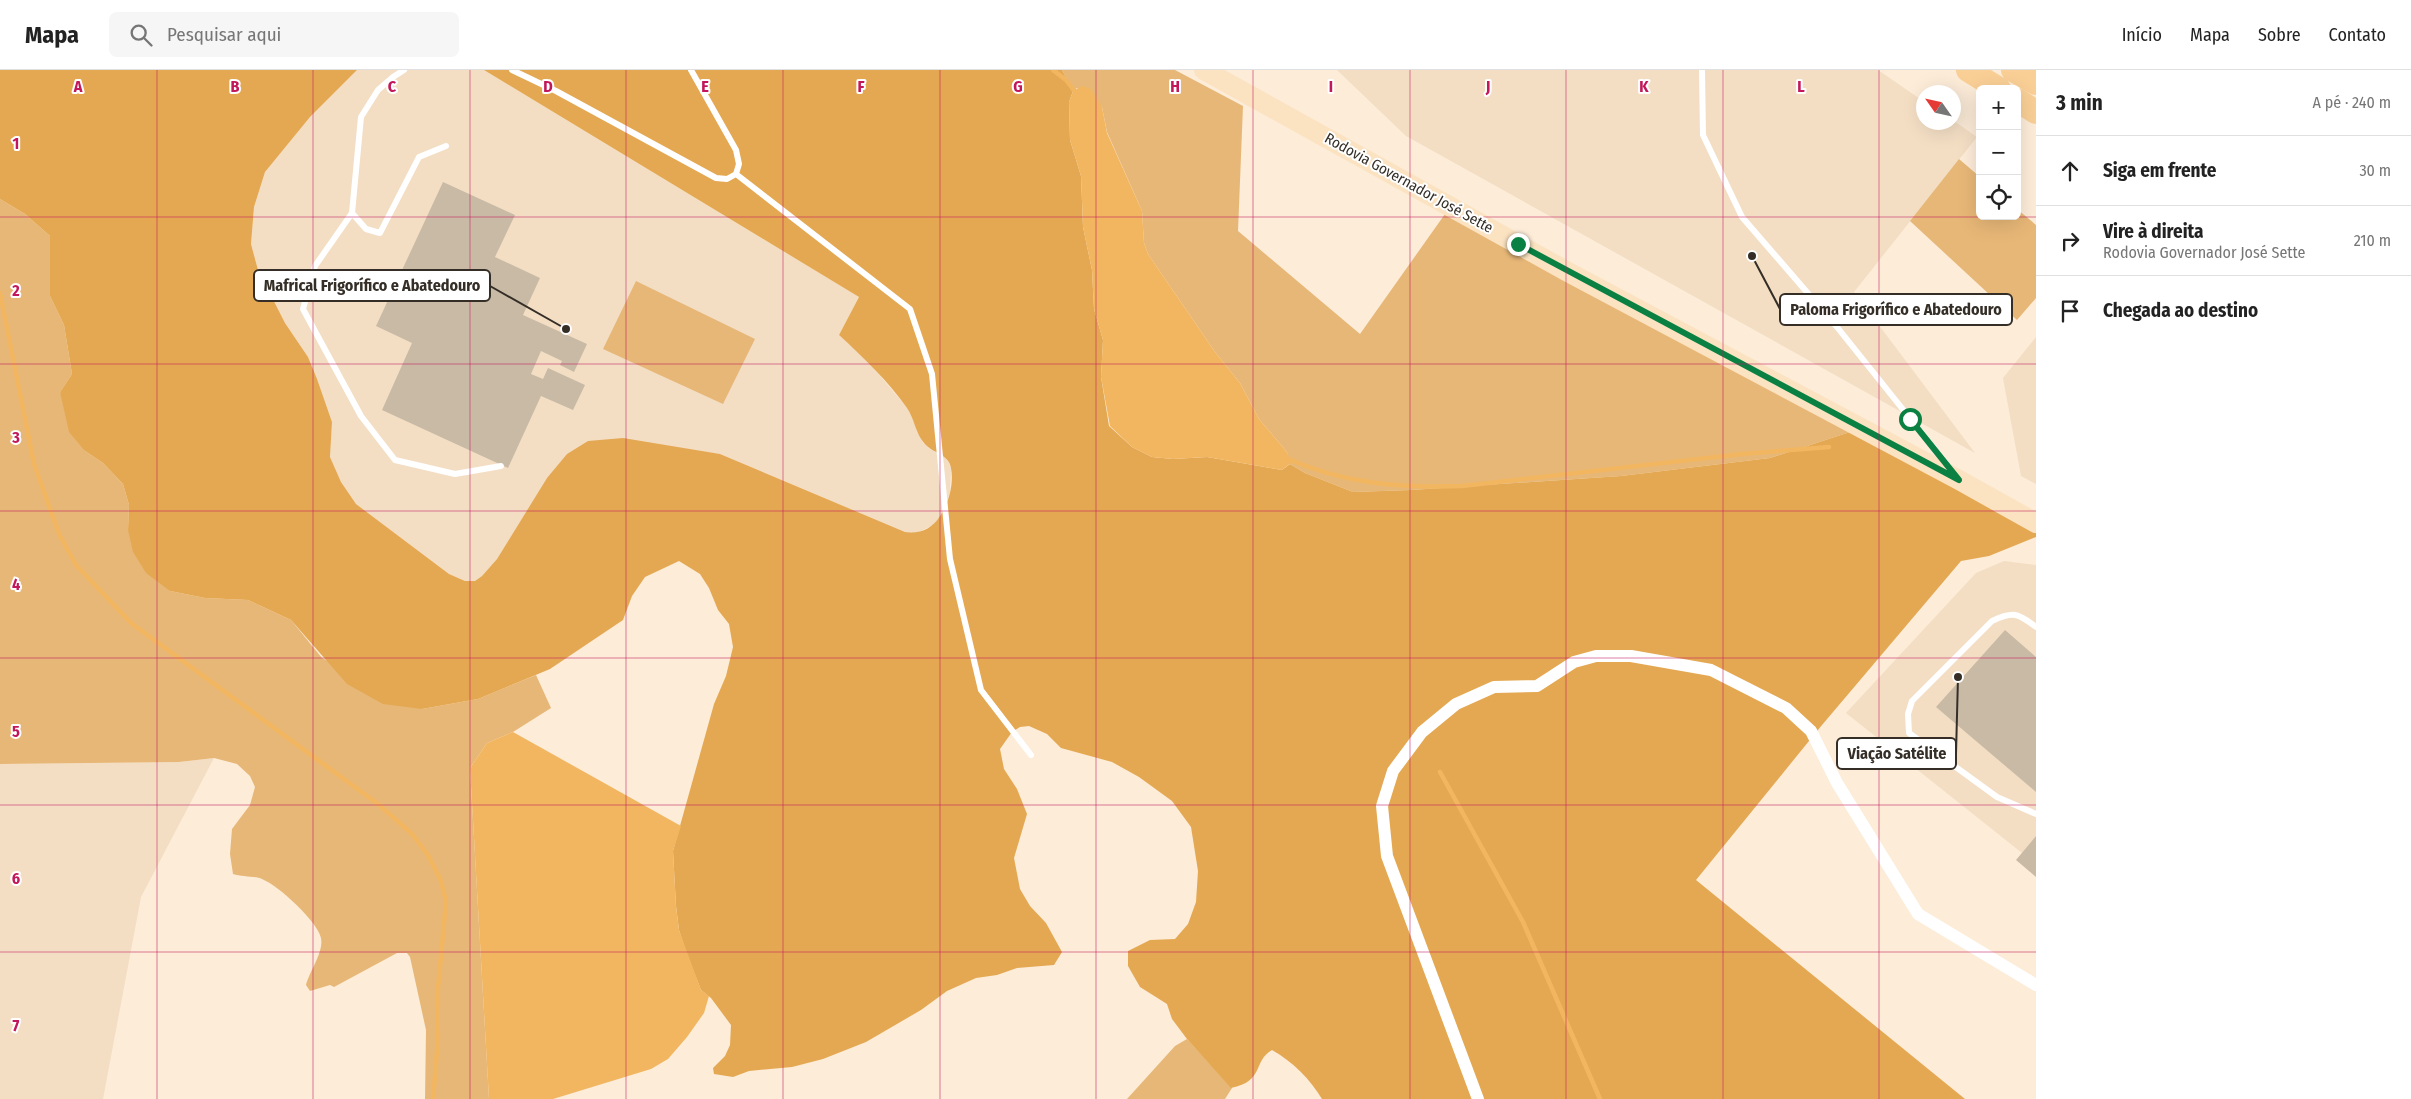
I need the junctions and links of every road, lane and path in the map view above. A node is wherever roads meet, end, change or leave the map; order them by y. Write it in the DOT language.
graph roads {
  1 [pos="404,70"];
  2 [pos="512,70"];
  3 [pos="691,70"];
  4 [pos="1204,70"];
  5 [pos="1702,70"];
  6 [pos="1968,70"];
  7 [pos="2014,70"];
  8 [pos="2036,83"];
  9 [pos="1992,85"];
  10 [pos="2021,103"];
  11 [pos="2036,112"];
  12 [pos="446,146"];
  13 [pos="736,174"];
  14 [pos="352,213"];
  15 [pos="501,466"];
  16 [pos="1959,480"];
  17 [pos="2036,523"];
  18 [pos="2036,627"];
  19 [pos="1031,755"];
  20 [pos="2036,814"];
  21 [pos="2036,985"];
  22 [pos="1478,1099"];
  1 -- 14 [label="lane"];
  2 -- 13 [label="lane"];
  3 -- 13 [label="lane"];
  4 -- 16 [label="main road, Rodovia Governador José Sette"];
  5 -- 16 [label="lane"];
  6 -- 9 [label="highway"];
  7 -- 8 [label="highway"];
  10 -- 11 [label="highway"];
  12 -- 14 [label="lane"];
  13 -- 19 [label="lane"];
  14 -- 15 [label="lane"];
  16 -- 17 [label="main road, Rodovia Governador José Sette"];
  18 -- 20 [label="lane"];
  21 -- 22 [label="street"];
}
